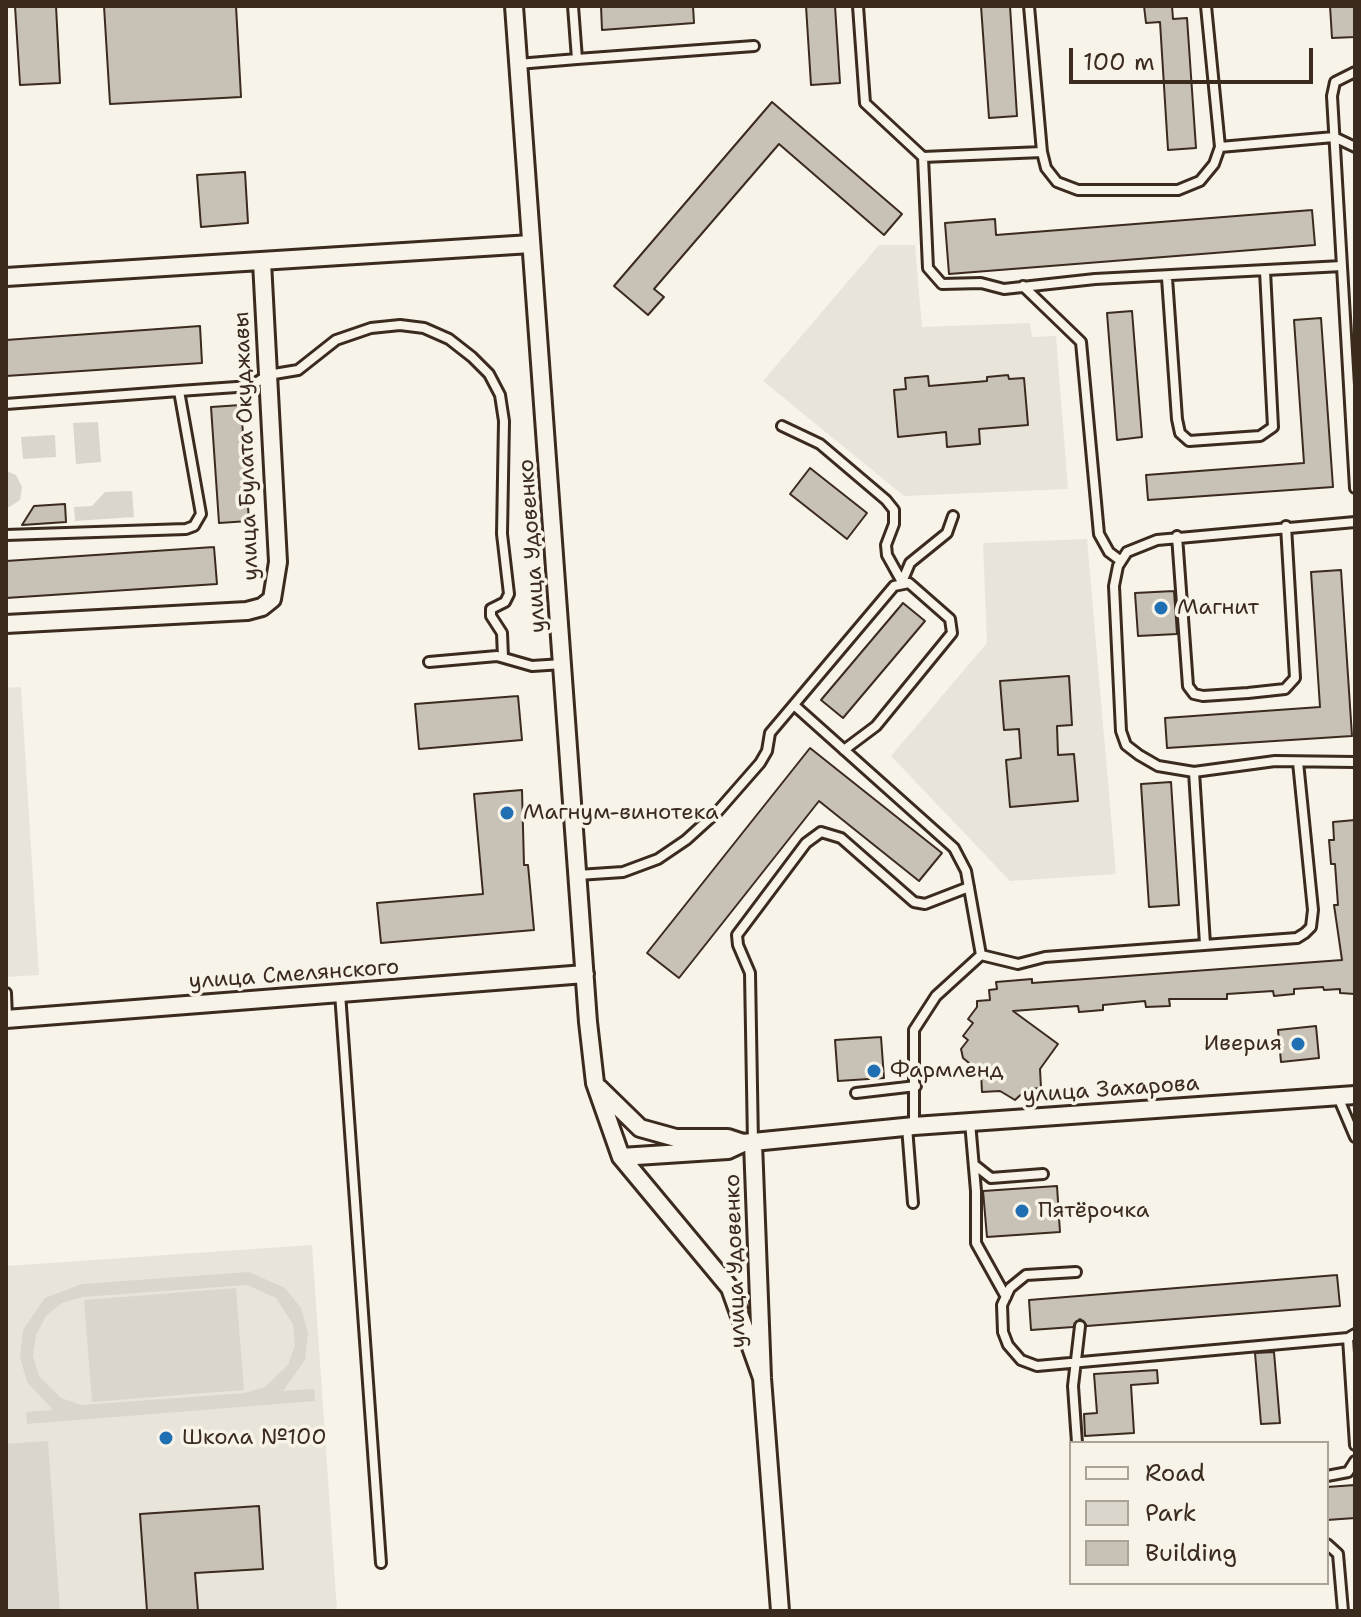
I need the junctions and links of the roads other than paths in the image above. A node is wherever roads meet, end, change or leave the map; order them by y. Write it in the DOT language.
graph roads {
  1 [pos="514,6"];
  2 [pos="573,6"];
  3 [pos="858,6"];
  4 [pos="1029,6"];
  5 [pos="1206,6"];
  6 [pos="754,46"];
  7 [pos="577,59"];
  8 [pos="518,64"];
  9 [pos="1355,72"];
  10 [pos="1334,137"];
  11 [pos="1220,147"];
  12 [pos="1355,147"];
  13 [pos="1042,152"];
  14 [pos="923,157"];
  15 [pos="531,244"];
  16 [pos="262,262"];
  17 [pos="1342,266"];
  18 [pos="1265,271"];
  19 [pos="6,277"];
  20 [pos="1167,278"];
  21 [pos="1023,286"];
  22 [pos="268,375"];
  23 [pos="179,391"];
  24 [pos="6,404"];
  25 [pos="782,426"];
  26 [pos="1355,488"];
  27 [pos="953,516"];
  28 [pos="1355,522"];
  29 [pos="1286,526"];
  30 [pos="6,535"];
  31 [pos="1177,536"];
  32 [pos="1121,561"];
  33 [pos="902,582"];
  34 [pos="6,624"];
  35 [pos="503,657"];
  36 [pos="429,662"];
  37 [pos="564,664"];
  38 [pos="794,705"];
  39 [pos="844,750"];
  40 [pos="1298,762"];
  41 [pos="1355,762"];
  42 [pos="1194,772"];
  43 [pos="578,875"];
  44 [pos="969,887"];
  45 [pos="1205,944"];
  46 [pos="981,955"];
  47 [pos="585,974"];
  48 [pos="6,993"];
  49 [pos="340,993"];
  50 [pos="6,1019"];
  51 [pos="595,1083"];
  52 [pos="916,1086"];
  53 [pos="856,1093"];
  54 [pos="1347,1096"];
  55 [pos="970,1122"];
  56 [pos="910,1127"];
  57 [pos="640,1128"];
  58 [pos="613,1137"];
  59 [pos="1355,1137"];
  60 [pos="742,1141"];
  61 [pos="621,1157"];
  62 [pos="975,1165"];
  63 [pos="1043,1174"];
  64 [pos="913,1203"];
  65 [pos="1076,1272"];
  66 [pos="1006,1297"];
  67 [pos="1080,1326"];
  68 [pos="1352,1336"];
  69 [pos="1078,1363"];
  70 [pos="762,1378"];
  71 [pos="1077,1441"];
  72 [pos="1355,1445"];
  73 [pos="1355,1461"];
  74 [pos="1329,1476"];
  75 [pos="1329,1546"];
  76 [pos="381,1563"];
  77 [pos="780,1611"];
  78 [pos="1343,1611"];
  1 -- 8 [label="street, улица Удовенко"];
  2 -- 7 [label="lane"];
  3 -- 14 [label="lane"];
  4 -- 13 [label="lane"];
  5 -- 11 [label="lane"];
  6 -- 7 [label="lane"];
  7 -- 8 [label="lane"];
  8 -- 15 [label="street, улица Удовенко"];
  9 -- 10 [label="lane"];
  10 -- 11 [label="lane"];
  10 -- 12 [label="lane"];
  10 -- 17 [label="lane"];
  11 -- 13 [label="lane"];
  13 -- 14 [label="lane"];
  14 -- 21 [label="lane"];
  15 -- 16 [label="street"];
  15 -- 37 [label="street, улица Удовенко"];
  16 -- 19 [label="street"];
  16 -- 22 [label="street, улица Булата Окуджавы"];
  17 -- 18 [label="lane"];
  17 -- 26 [label="lane"];
  18 -- 20 [label="lane"];
  18 -- 20 [label="lane"];
  20 -- 21 [label="lane"];
  21 -- 32 [label="lane"];
  22 -- 23 [label="lane"];
  22 -- 34 [label="street, улица Булата Окуджавы"];
  22 -- 35 [label="lane"];
  23 -- 24 [label="lane"];
  23 -- 30 [label="lane"];
  25 -- 33 [label="lane"];
  27 -- 33 [label="lane"];
  28 -- 29 [label="lane"];
  29 -- 31 [label="lane"];
  29 -- 31 [label="lane"];
  31 -- 32 [label="lane"];
  32 -- 42 [label="lane"];
  33 -- 38 [label="lane"];
  33 -- 39 [label="lane"];
  35 -- 36 [label="lane"];
  35 -- 37 [label="lane"];
  37 -- 43 [label="street, улица Удовенко"];
  38 -- 39 [label="lane"];
  38 -- 43 [label="lane"];
  39 -- 44 [label="lane"];
  40 -- 41 [label="lane"];
  40 -- 42 [label="lane"];
  40 -- 45 [label="lane"];
  42 -- 45 [label="lane"];
  43 -- 47 [label="street, улица Удовенко"];
  44 -- 46 [label="lane"];
  44 -- 60 [label="lane"];
  45 -- 46 [label="lane"];
  46 -- 52 [label="lane"];
  47 -- 49 [label="street, улица Смелянского"];
  47 -- 51 [label="street, улица Удовенко"];
  48 -- 50 [label="lane"];
  49 -- 50 [label="street, улица Смелянского"];
  49 -- 76 [label="lane"];
  51 -- 57 [label="street"];
  51 -- 58 [label="street, улица Удовенко"];
  52 -- 53 [label="lane"];
  52 -- 56 [label="lane"];
  54 -- 55 [label="street, улица Захарова"];
  54 -- 59 [label="lane"];
  55 -- 56 [label="street, улица Захарова"];
  55 -- 62 [label="lane"];
  56 -- 60 [label="street, улица Захарова"];
  56 -- 64 [label="lane"];
  57 -- 58 [label="street"];
  57 -- 60 [label="street"];
  58 -- 61 [label="street, улица Удовенко"];
  60 -- 61 [label="street"];
  60 -- 70 [label="street, улица Удовенко"];
  61 -- 70 [label="street, улица Удовенко"];
  62 -- 63 [label="lane"];
  62 -- 66 [label="lane"];
  65 -- 66 [label="lane"];
  66 -- 69 [label="lane"];
  67 -- 69 [label="lane"];
  68 -- 69 [label="lane"];
  68 -- 72 [label="lane"];
  69 -- 71 [label="lane"];
  70 -- 77 [label="street, улица Удовенко"];
  73 -- 74 [label="lane"];
  75 -- 78 [label="lane"];
}
